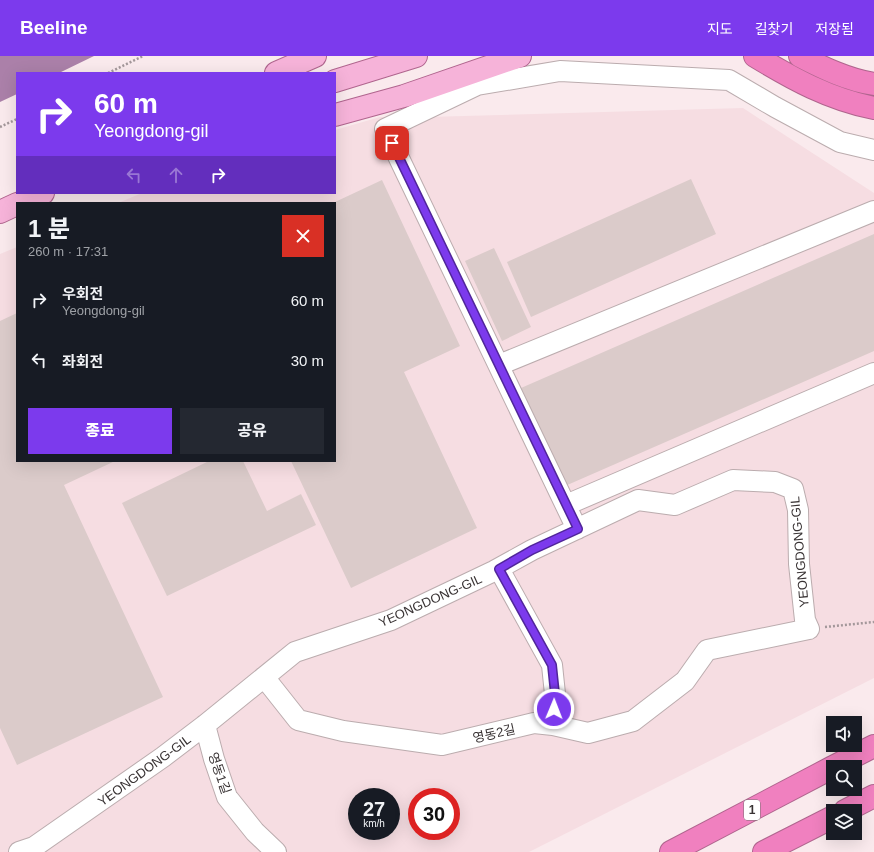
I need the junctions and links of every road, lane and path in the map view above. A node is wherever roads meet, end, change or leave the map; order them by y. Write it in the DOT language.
graph roads {
  1 [pos="142,56"];
  2 [pos="315,56"];
  3 [pos="416,56"];
  4 [pos="520,56"];
  5 [pos="800,56"];
  6 [pos="760,59"];
  7 [pos="110,72"];
  8 [pos="278,72"];
  9 [pos="336,81"];
  10 [pos="874,84"];
  11 [pos="874,108"];
  12 [pos="336,115"];
  13 [pos="16,119"];
  14 [pos="0,127"];
  15 [pos="874,150"];
  16 [pos="40,194"];
  17 [pos="22,202"];
  18 [pos="16,205"];
  19 [pos="874,211"];
  20 [pos="0,212"];
  21 [pos="499,365"];
  22 [pos="874,373"];
  23 [pos="566,505"];
  24 [pos="578,529"];
  25 [pos="499,569"];
  26 [pos="874,622"];
  27 [pos="809,629"];
  28 [pos="264,677"];
  29 [pos="205,725"];
  30 [pos="553,725"];
  31 [pos="874,746"];
  32 [pos="847,760"];
  33 [pos="826,771"];
  34 [pos="874,796"];
  35 [pos="859,804"];
  36 [pos="826,821"];
  37 [pos="19,852"];
  38 [pos="276,852"];
  39 [pos="671,852"];
  40 [pos="764,852"];
  1 -- 7 [label="path"];
  2 -- 8 [label="main road"];
  3 -- 9 [label="main road"];
  4 -- 12 [label="main road"];
  5 -- 10 [label="highway"];
  6 -- 11 [label="highway"];
  13 -- 14 [label="path"];
  15 -- 21 [label="street"];
  16 -- 17 [label="main road"];
  18 -- 20 [label="main road"];
  19 -- 21 [label="street"];
  21 -- 23 [label="street"];
  22 -- 23 [label="street"];
  23 -- 24 [label="street"];
  24 -- 25 [label="street, YEONGDONG-GIL"];
  24 -- 27 [label="street, YEONGDONG-GIL"];
  25 -- 28 [label="street, YEONGDONG-GIL"];
  25 -- 30 [label="street"];
  26 -- 27 [label="path"];
  27 -- 30 [label="street, 영동2길"];
  28 -- 29 [label="street, YEONGDONG-GIL"];
  28 -- 30 [label="street, 영동2길"];
  29 -- 37 [label="street, YEONGDONG-GIL"];
  29 -- 38 [label="street, 영동1길"];
  31 -- 32 [label="highway, 1"];
  33 -- 39 [label="highway, 1"];
  34 -- 35 [label="highway"];
  36 -- 40 [label="highway"];
}
